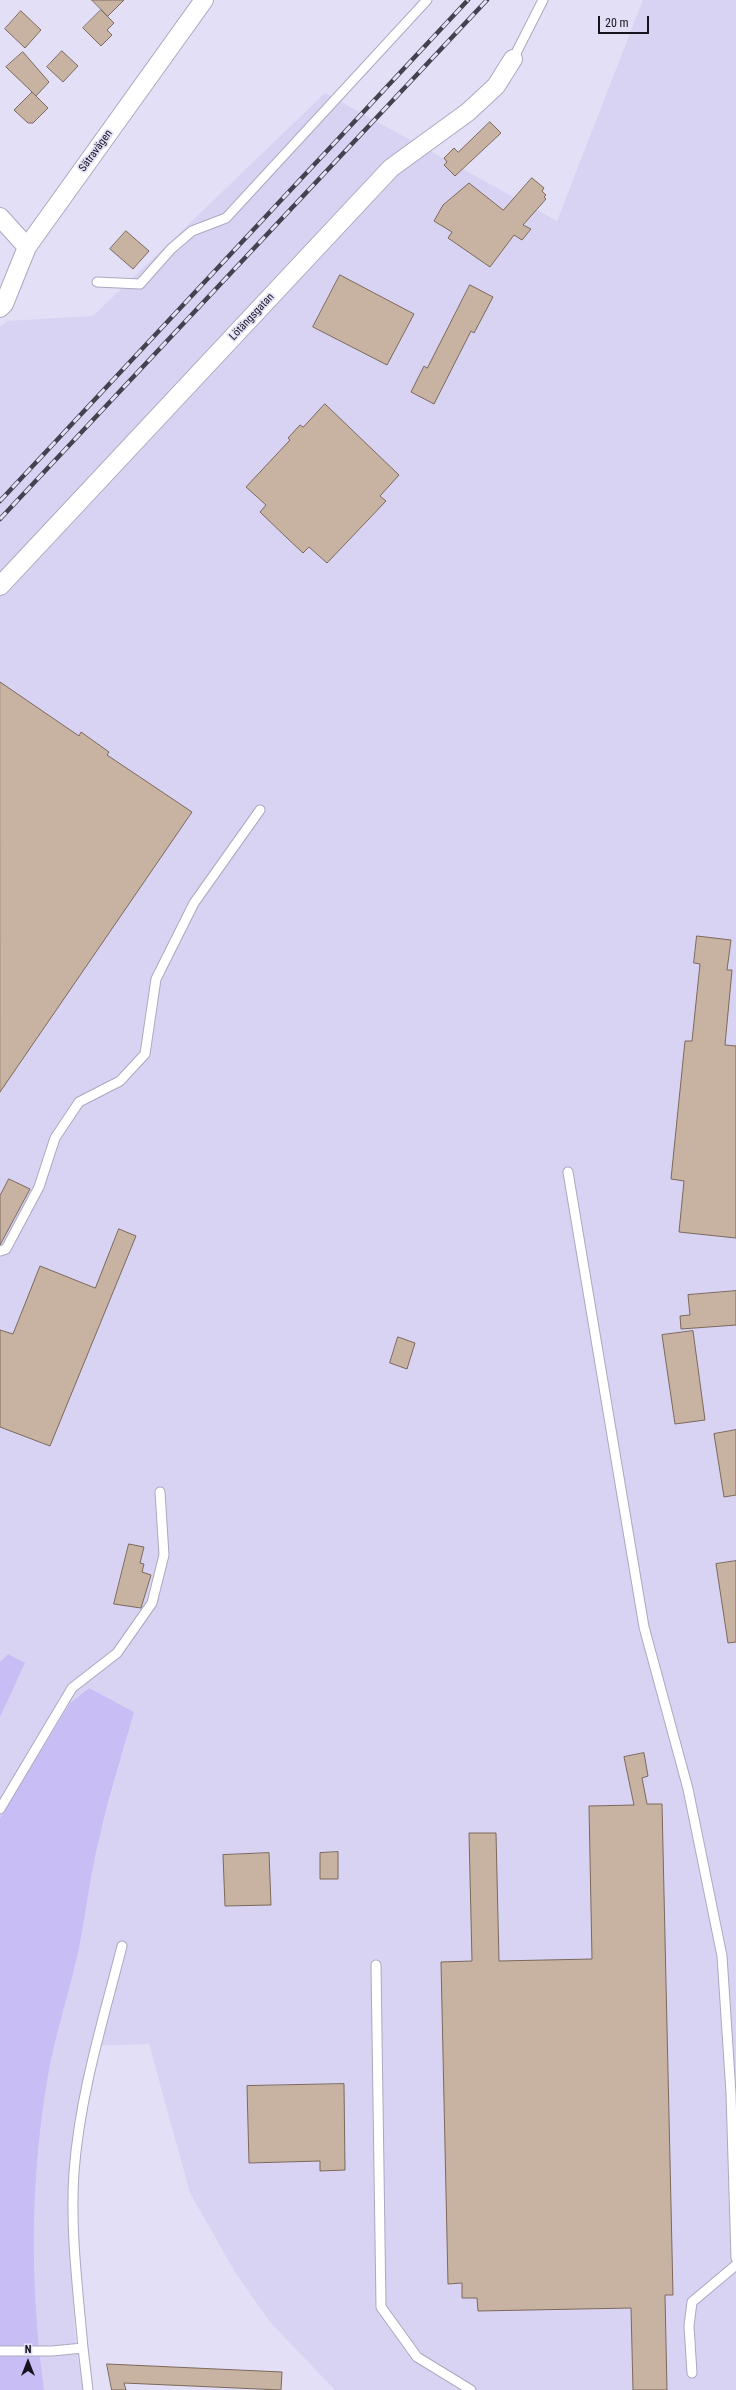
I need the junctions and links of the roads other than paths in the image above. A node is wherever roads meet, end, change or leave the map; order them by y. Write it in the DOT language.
graph roads {
  1 [pos="204,0"];
  2 [pos="428,0"];
  3 [pos="543,0"];
  4 [pos="513,59"];
  5 [pos="0,217"];
  6 [pos="27,247"];
  7 [pos="97,282"];
  8 [pos="0,308"];
  9 [pos="0,586"];
  10 [pos="260,810"];
  11 [pos="568,1172"];
  12 [pos="0,1251"];
  13 [pos="160,1492"];
  14 [pos="0,1809"];
  15 [pos="122,1946"];
  16 [pos="376,1965"];
  17 [pos="736,2258"];
  18 [pos="736,2265"];
  19 [pos="83,2348"];
  20 [pos="0,2351"];
  21 [pos="692,2372"];
  22 [pos="88,2390"];
  23 [pos="471,2390"];
  1 -- 6 [label="street, Sätravägen"];
  2 -- 7 [label="lane"];
  3 -- 4 [label="lane"];
  4 -- 9 [label="street, Lötängsgatan"];
  5 -- 6 [label="street"];
  6 -- 8 [label="street, Sätravägen"];
  10 -- 12 [label="lane"];
  11 -- 17 [label="lane"];
  13 -- 14 [label="lane"];
  15 -- 19 [label="lane"];
  16 -- 23 [label="lane"];
  18 -- 21 [label="lane"];
  19 -- 20 [label="lane"];
  19 -- 22 [label="lane"];
}
